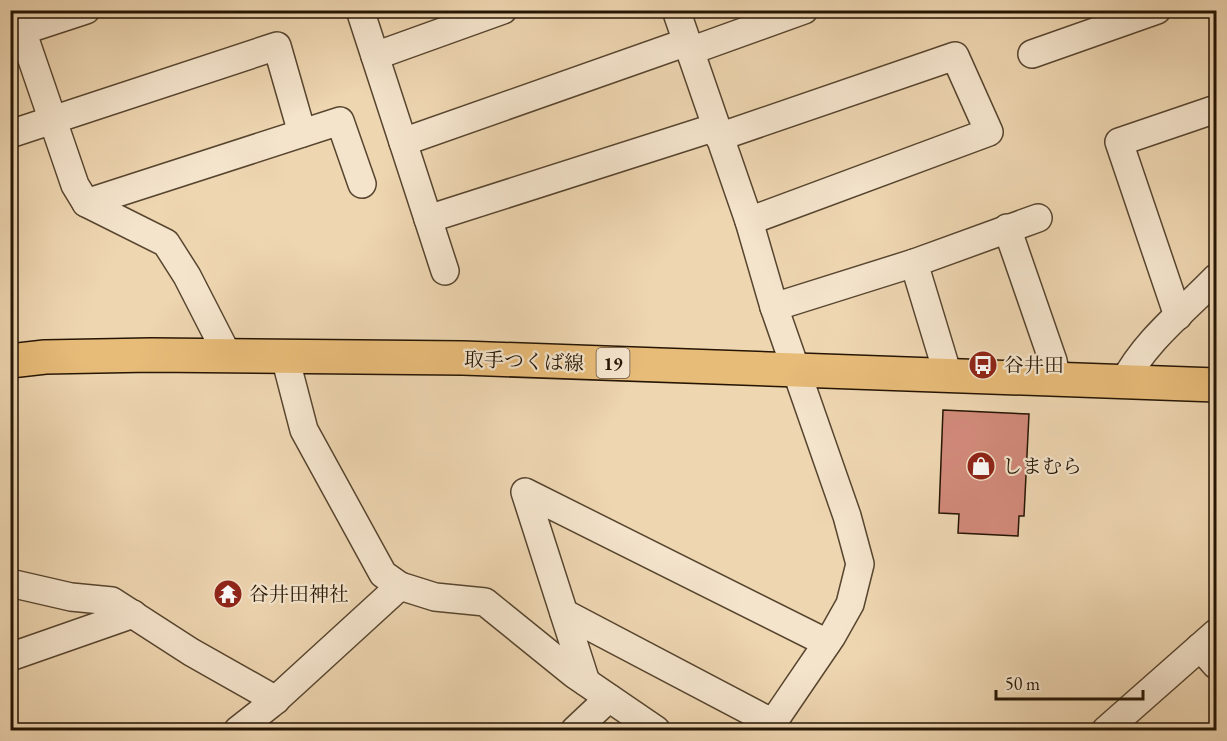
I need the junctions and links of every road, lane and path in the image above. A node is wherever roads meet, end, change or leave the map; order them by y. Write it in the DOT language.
graph roads {
  1 [pos="86,10"];
  2 [pos="360,10"];
  3 [pos="503,10"];
  4 [pos="676,10"];
  5 [pos="804,10"];
  6 [pos="1157,10"];
  7 [pos="19,21"];
  8 [pos="688,46"];
  9 [pos="1032,54"];
  10 [pos="375,56"];
  11 [pos="1216,109"];
  12 [pos="53,120"];
  13 [pos="718,132"];
  14 [pos="302,133"];
  15 [pos="10,134"];
  16 [pos="403,142"];
  17 [pos="362,184"];
  18 [pos="86,202"];
  19 [pos="1038,218"];
  20 [pos="428,219"];
  21 [pos="749,221"];
  22 [pos="1006,228"];
  23 [pos="914,263"];
  24 [pos="445,271"];
  25 [pos="1216,278"];
  26 [pos="774,308"];
  27 [pos="1178,316"];
  28 [pos="228,356"];
  29 [pos="285,357"];
  30 [pos="10,361"];
  31 [pos="797,370"];
  32 [pos="948,375"];
  33 [pos="1057,380"];
  34 [pos="1125,382"];
  35 [pos="1216,385"];
  36 [pos="10,583"];
  37 [pos="400,586"];
  38 [pos="564,613"];
  39 [pos="133,614"];
  40 [pos="827,643"];
  41 [pos="1211,648"];
  42 [pos="10,657"];
  43 [pos="586,682"];
  44 [pos="609,698"];
  45 [pos="276,700"];
  46 [pos="770,727"];
  47 [pos="238,730"];
  48 [pos="575,730"];
  49 [pos="655,730"];
  50 [pos="1106,730"];
  1 -- 7 [label="street"];
  2 -- 10 [label="street"];
  3 -- 10 [label="street"];
  4 -- 8 [label="street"];
  5 -- 8 [label="street"];
  6 -- 9 [label="street"];
  7 -- 12 [label="street"];
  8 -- 13 [label="street"];
  8 -- 16 [label="street"];
  10 -- 16 [label="street"];
  11 -- 27 [label="street"];
  12 -- 14 [label="street"];
  12 -- 15 [label="street"];
  12 -- 18 [label="street"];
  13 -- 20 [label="street"];
  13 -- 21 [label="street"];
  13 -- 21 [label="street"];
  14 -- 17 [label="street"];
  14 -- 18 [label="street"];
  16 -- 20 [label="street"];
  18 -- 28 [label="street"];
  19 -- 22 [label="street"];
  20 -- 24 [label="street"];
  21 -- 26 [label="street"];
  22 -- 23 [label="street"];
  22 -- 33 [label="street"];
  23 -- 26 [label="street"];
  23 -- 32 [label="street"];
  25 -- 27 [label="street"];
  26 -- 31 [label="street"];
  27 -- 34 [label="street"];
  28 -- 29 [label="main road, 取手つくば線 / 19"];
  28 -- 30 [label="main road, 取手つくば線 / 19"];
  29 -- 31 [label="main road, 取手つくば線 / 19"];
  29 -- 37 [label="street"];
  31 -- 32 [label="main road, 取手つくば線 / 19"];
  31 -- 40 [label="street"];
  32 -- 33 [label="main road, 取手つくば線 / 19"];
  33 -- 34 [label="main road, 取手つくば線 / 19"];
  34 -- 35 [label="main road, 取手つくば線 / 19"];
  36 -- 39 [label="street"];
  37 -- 43 [label="street"];
  37 -- 45 [label="street"];
  38 -- 40 [label="street"];
  38 -- 43 [label="street"];
  38 -- 46 [label="street"];
  39 -- 42 [label="street"];
  39 -- 45 [label="street"];
  40 -- 46 [label="street"];
  41 -- 50 [label="street"];
  43 -- 44 [label="street"];
  44 -- 48 [label="street"];
  44 -- 49 [label="street"];
  45 -- 47 [label="street"];
}
